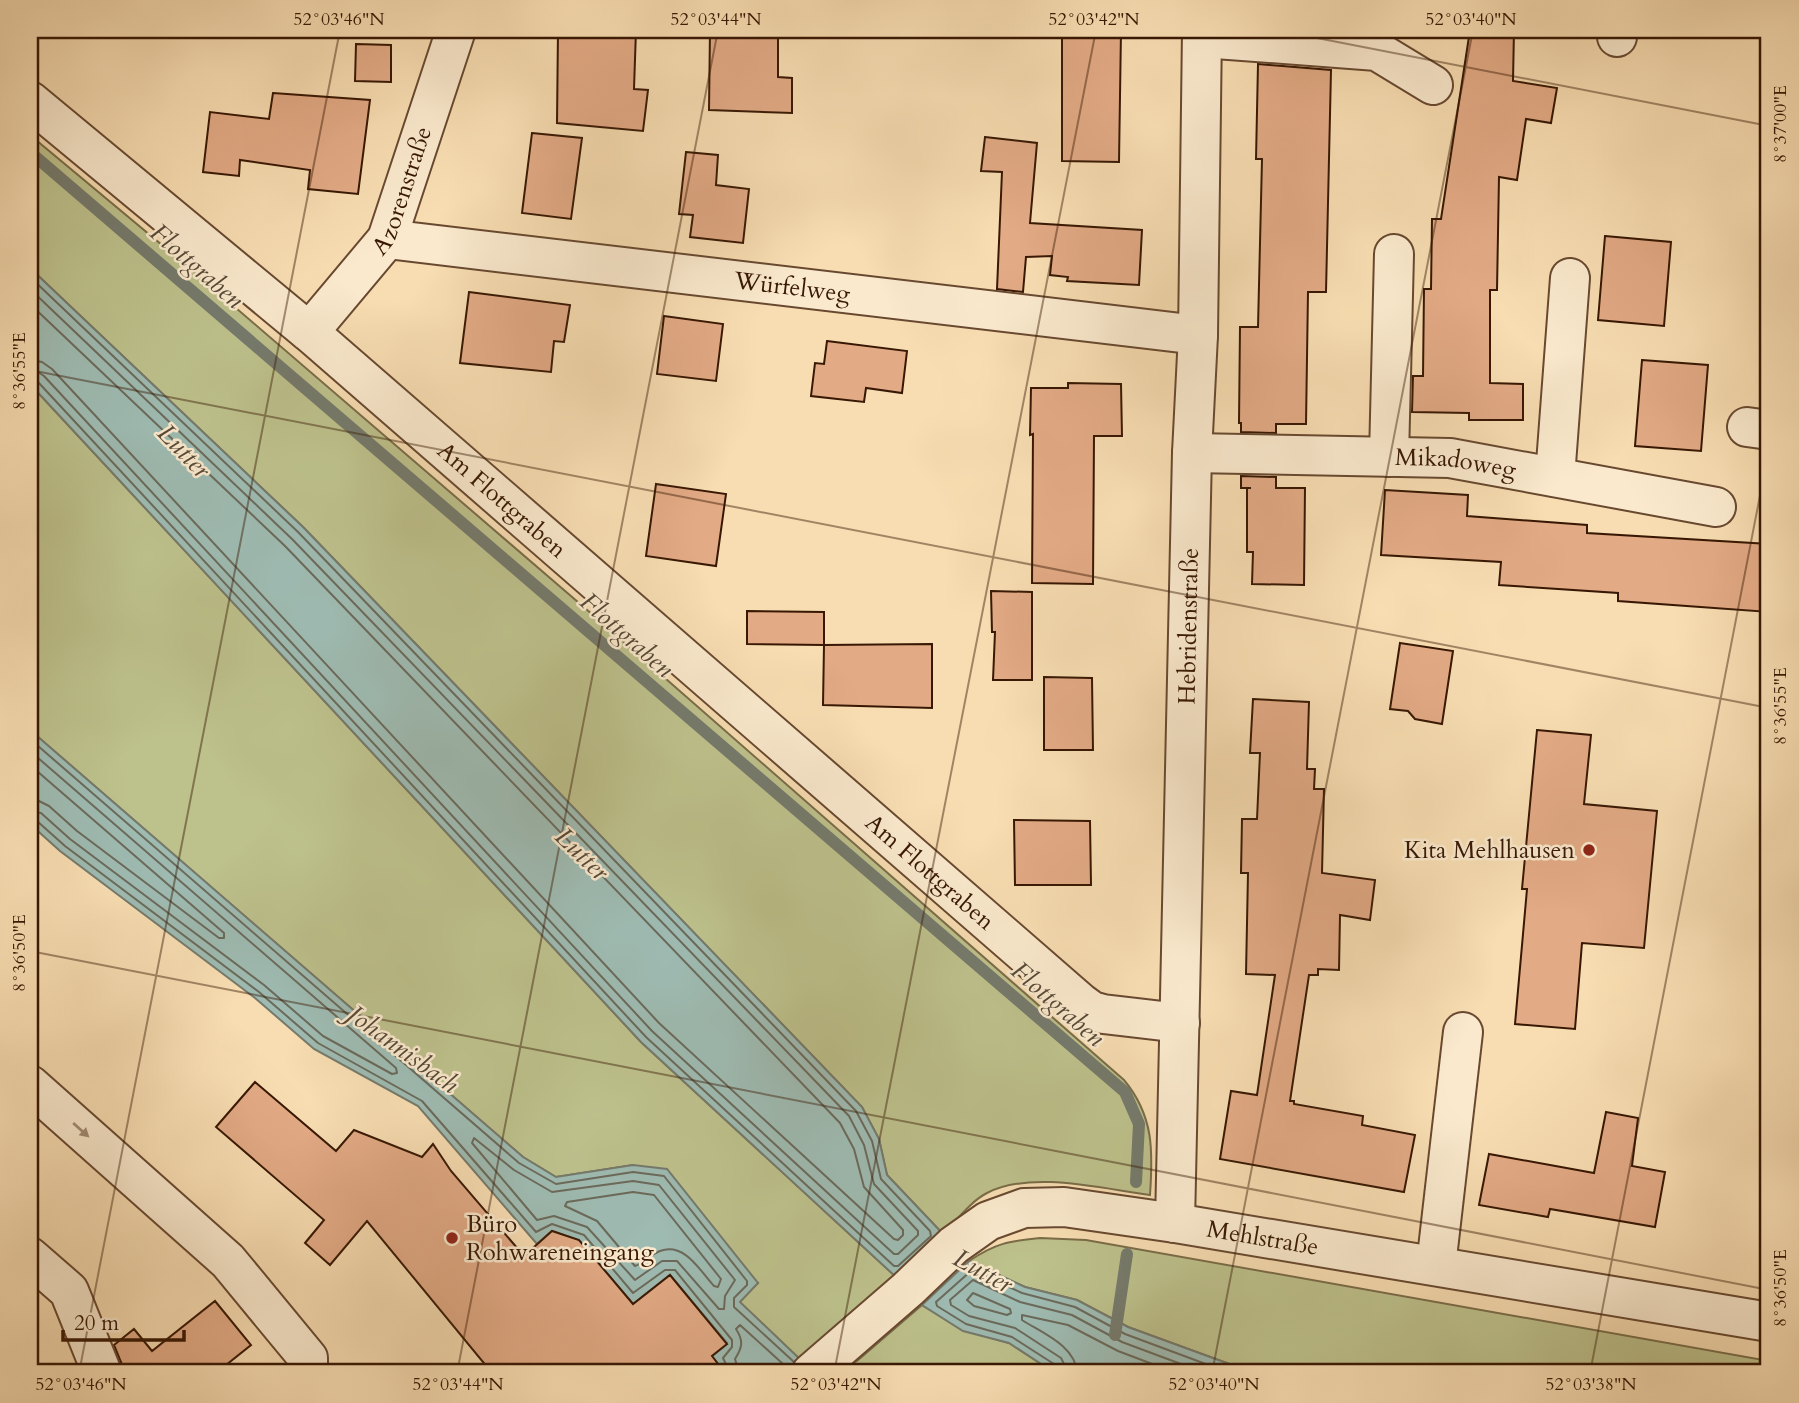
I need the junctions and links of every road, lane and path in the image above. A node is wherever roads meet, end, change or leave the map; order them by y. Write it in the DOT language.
graph roads {
  1 [pos="456,30"];
  2 [pos="1202,34"];
  3 [pos="1433,85"];
  4 [pos="30,101"];
  5 [pos="387,239"];
  6 [pos="1394,254"];
  7 [pos="1570,278"];
  8 [pos="309,332"];
  9 [pos="1198,335"];
  10 [pos="1192,453"];
  11 [pos="1389,457"];
  12 [pos="1555,477"];
  13 [pos="1716,507"];
  14 [pos="1180,1023"];
  15 [pos="1463,1032"];
  16 [pos="30,1085"];
  17 [pos="1175,1223"];
  18 [pos="30,1257"];
  19 [pos="1436,1266"];
  20 [pos="1769,1322"];
  21 [pos="812,1372"];
  22 [pos="102,1373"];
  23 [pos="308,1373"];
  1 -- 5 [label="street, Azorenstraße"];
  2 -- 3 [label="street"];
  2 -- 9 [label="street, Hebridenstraße"];
  4 -- 8 [label="street, Am Flottgraben"];
  5 -- 8 [label="street, Azorenstraße"];
  5 -- 9 [label="street, Würfelweg"];
  6 -- 11 [label="street"];
  7 -- 12 [label="street"];
  8 -- 14 [label="street, Am Flottgraben"];
  9 -- 10 [label="street, Hebridenstraße"];
  10 -- 11 [label="street, Mikadoweg"];
  10 -- 14 [label="street, Hebridenstraße"];
  11 -- 12 [label="street, Mikadoweg"];
  12 -- 13 [label="street, Mikadoweg"];
  14 -- 17 [label="street, Hebridenstraße"];
  15 -- 19 [label="street"];
  16 -- 23 [label="street, one-way"];
  17 -- 19 [label="street, Mehlstraße"];
  17 -- 21 [label="street, Mehlstraße"];
  18 -- 22 [label="street"];
  19 -- 20 [label="street, Mehlstraße"];
}
